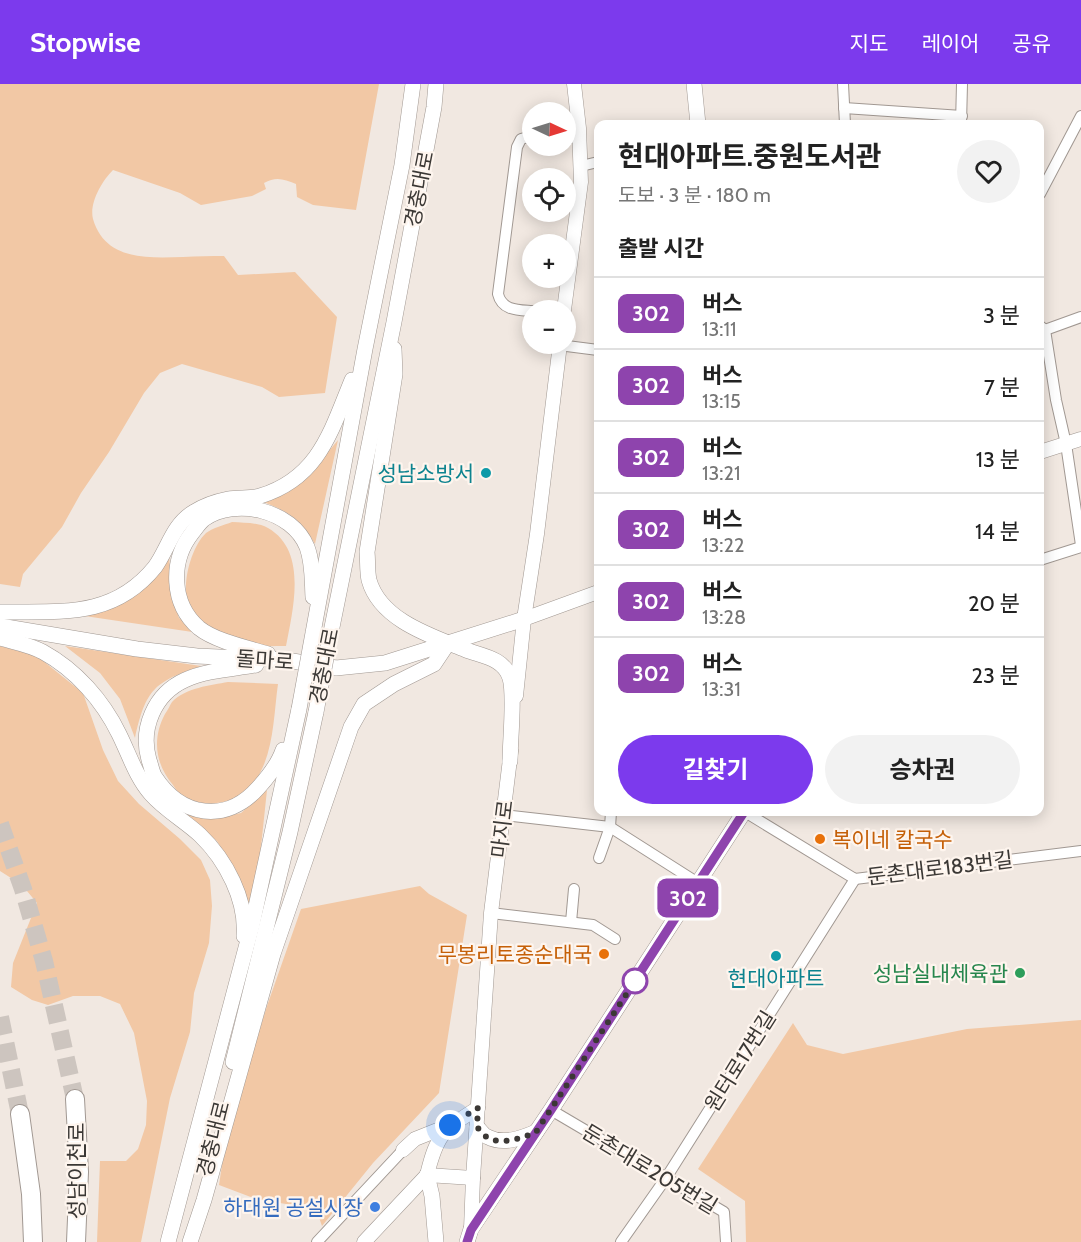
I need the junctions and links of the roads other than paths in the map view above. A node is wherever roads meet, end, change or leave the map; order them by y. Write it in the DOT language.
graph roads {
  1 [pos="413,84"];
  2 [pos="436,84"];
  3 [pos="574,84"];
  4 [pos="694,84"];
  5 [pos="843,84"];
  6 [pos="962,84"];
  7 [pos="844,108"];
  8 [pos="1081,116"];
  9 [pos="698,120"];
  10 [pos="845,120"];
  11 [pos="962,120"];
  12 [pos="576,137"];
  13 [pos="580,137"];
  14 [pos="522,139"];
  15 [pos="594,163"];
  16 [pos="581,166"];
  17 [pos="1044,186"];
  18 [pos="565,300"];
  19 [pos="522,309"];
  20 [pos="1081,317"];
  21 [pos="394,322"];
  22 [pos="1044,327"];
  23 [pos="1044,338"];
  24 [pos="576,347"];
  25 [pos="365,349"];
  26 [pos="594,349"];
  27 [pos="558,354"];
  28 [pos="1081,439"];
  29 [pos="1066,444"];
  30 [pos="1044,451"];
  31 [pos="1081,546"];
  32 [pos="1044,559"];
  33 [pos="594,593"];
  34 [pos="0,612"];
  35 [pos="524,619"];
  36 [pos="0,626"];
  37 [pos="313,633"];
  38 [pos="0,638"];
  39 [pos="448,643"];
  40 [pos="286,660"];
  41 [pos="299,709"];
  42 [pos="510,761"];
  43 [pos="504,815"];
  44 [pos="611,816"];
  45 [pos="742,816"];
  46 [pos="752,816"];
  47 [pos="610,827"];
  48 [pos="1081,851"];
  49 [pos="599,858"];
  50 [pos="855,879"];
  51 [pos="698,883"];
  52 [pos="574,889"];
  53 [pos="491,913"];
  54 [pos="571,922"];
  55 [pos="615,939"];
  56 [pos="239,972"];
  57 [pos="75,1099"];
  58 [pos="478,1108"];
  59 [pos="551,1110"];
  60 [pos="20,1114"];
  61 [pos="450,1125"];
  62 [pos="477,1127"];
  63 [pos="536,1132"];
  64 [pos="403,1150"];
  65 [pos="427,1175"];
  66 [pos="473,1178"];
  67 [pos="666,1178"];
  68 [pos="469,1236"];
  69 [pos="33,1242"];
  70 [pos="76,1242"];
  71 [pos="168,1242"];
  72 [pos="189,1242"];
  73 [pos="317,1242"];
  74 [pos="364,1242"];
  75 [pos="436,1242"];
  76 [pos="621,1242"];
  77 [pos="726,1242"];
  1 -- 25 [label="main road, 경충대로"];
  2 -- 21 [label="main road, 경충대로"];
  3 -- 13 [label="street"];
  4 -- 9 [label="main road"];
  5 -- 7 [label="street"];
  6 -- 11 [label="street"];
  7 -- 10 [label="street"];
  7 -- 11 [label="street"];
  8 -- 17 [label="street"];
  12 -- 13 [label="street"];
  13 -- 16 [label="street"];
  14 -- 19 [label="street"];
  15 -- 16 [label="street"];
  16 -- 18 [label="street"];
  20 -- 22 [label="street"];
  21 -- 39 [label="main road"];
  21 -- 72 [label="main road, 경충대로, bridge"];
  23 -- 29 [label="street"];
  24 -- 26 [label="street"];
  25 -- 34 [label="main road"];
  25 -- 37 [label="main road, 경충대로"];
  27 -- 35 [label="street, 마지로"];
  28 -- 29 [label="street"];
  29 -- 30 [label="street"];
  29 -- 31 [label="street"];
  31 -- 32 [label="street"];
  33 -- 35 [label="street"];
  35 -- 39 [label="main road, 돌마로"];
  35 -- 42 [label="street, 마지로"];
  36 -- 40 [label="main road, 돌마로"];
  37 -- 40 [label="main road"];
  37 -- 41 [label="main road, 경충대로, bridge"];
  38 -- 56 [label="main road"];
  39 -- 40 [label="main road, 돌마로"];
  39 -- 42 [label="main road"];
  39 -- 72 [label="main road"];
  40 -- 41 [label="main road"];
  41 -- 56 [label="main road, 경충대로"];
  42 -- 43 [label="street, 마지로"];
  43 -- 47 [label="street"];
  43 -- 53 [label="street, 마지로"];
  44 -- 47 [label="street"];
  45 -- 51 [label="main road"];
  46 -- 50 [label="street, 둔촌대로183번길"];
  47 -- 49 [label="street"];
  47 -- 51 [label="street"];
  48 -- 50 [label="street, 둔촌대로183번길"];
  50 -- 67 [label="street, 원터로17번길"];
  51 -- 59 [label="main road"];
  52 -- 54 [label="street"];
  53 -- 54 [label="street"];
  53 -- 58 [label="street, 마지로"];
  54 -- 55 [label="street"];
  56 -- 71 [label="main road, 경충대로"];
  57 -- 70 [label="highway, 성남이천로"];
  58 -- 61 [label="street"];
  58 -- 62 [label="street, 마지로"];
  59 -- 63 [label="main road"];
  59 -- 67 [label="street, 둔촌대로205번길"];
  60 -- 69 [label="highway, 성남이천로"];
  61 -- 64 [label="street"];
  61 -- 65 [label="street"];
  62 -- 63 [label="main road"];
  62 -- 66 [label="street, 마지로"];
  63 -- 68 [label="main road"];
  64 -- 65 [label="street"];
  64 -- 73 [label="street"];
  65 -- 66 [label="street"];
  65 -- 74 [label="street"];
  65 -- 75 [label="main road"];
  66 -- 68 [label="street, 마지로"];
  67 -- 76 [label="street, 원터로17번길"];
  67 -- 77 [label="street, 둔촌대로205번길"];
}
